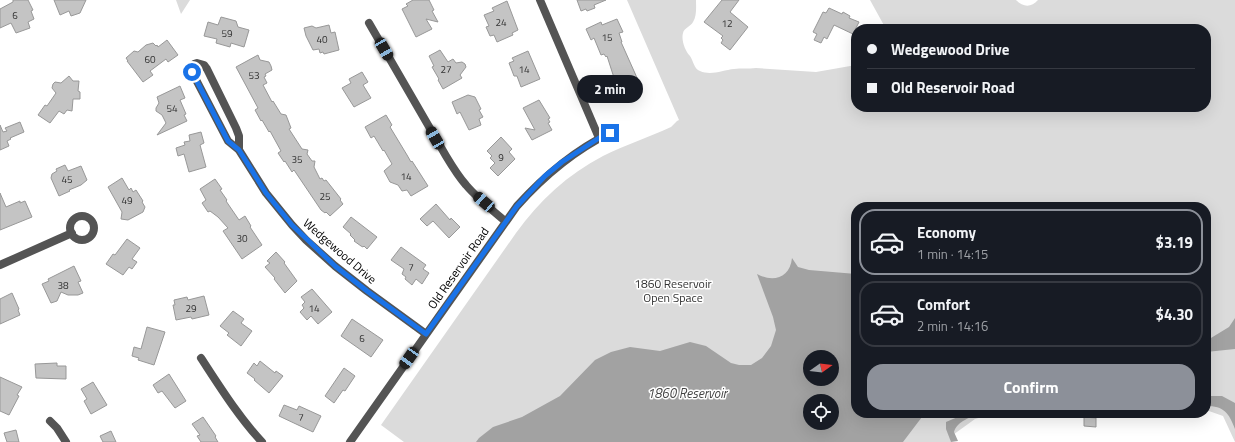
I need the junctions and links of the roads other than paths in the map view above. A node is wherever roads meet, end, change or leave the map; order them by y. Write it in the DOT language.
graph roads {
  1 [pos="540,0"];
  2 [pos="369,23"];
  3 [pos="610,133"];
  4 [pos="599,138"];
  5 [pos="239,150"];
  6 [pos="505,222"];
  7 [pos="72,233"];
  8 [pos="0,265"];
  9 [pos="426,334"];
  10 [pos="201,358"];
  11 [pos="50,421"];
  12 [pos="66,442"];
  13 [pos="262,442"];
  14 [pos="350,442"];
  1 -- 4 [label="street"];
  2 -- 6 [label="street"];
  3 -- 4 [label="street, Old Reservoir Road"];
  4 -- 6 [label="street, Old Reservoir Road"];
  5 -- 5 [label="street, Wedgewood Drive"];
  5 -- 9 [label="street, Wedgewood Drive"];
  6 -- 9 [label="street, Old Reservoir Road"];
  7 -- 8 [label="street"];
  9 -- 14 [label="street, Old Reservoir Road"];
  10 -- 13 [label="street"];
  11 -- 12 [label="street"];
}
